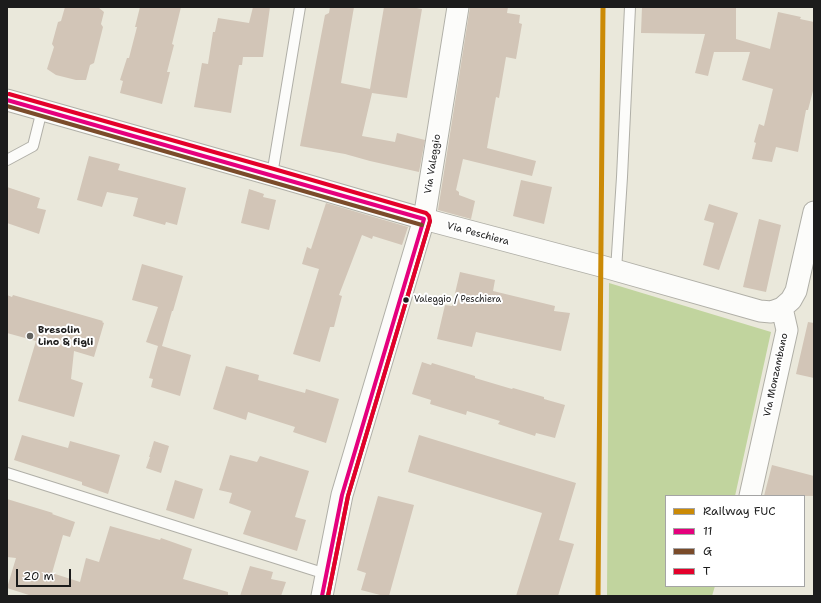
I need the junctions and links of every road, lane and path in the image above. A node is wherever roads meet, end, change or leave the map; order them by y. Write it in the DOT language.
graph roads {
  1 [pos="300,7"];
  2 [pos="458,7"];
  3 [pos="630,7"];
  4 [pos="7,100"];
  5 [pos="42,110"];
  6 [pos="7,160"];
  7 [pos="272,175"];
  8 [pos="814,212"];
  9 [pos="424,219"];
  10 [pos="616,270"];
  11 [pos="782,308"];
  12 [pos="7,473"];
  13 [pos="750,495"];
  14 [pos="326,574"];
  15 [pos="322,596"];
  1 -- 7 [label="lane"];
  2 -- 9 [label="street, Via Valeggio"];
  3 -- 10 [label="lane"];
  4 -- 5 [label="street, Via Peschiera"];
  5 -- 6 [label="lane"];
  5 -- 7 [label="street, Via Peschiera"];
  7 -- 9 [label="street, Via Peschiera"];
  8 -- 11 [label="street"];
  9 -- 10 [label="street, Via Peschiera"];
  9 -- 14 [label="street, Via Valeggio"];
  10 -- 11 [label="street, Via Peschiera"];
  11 -- 13 [label="street, Via Monzambano"];
  12 -- 14 [label="lane"];
  14 -- 15 [label="street, Via Valeggio"];
}
